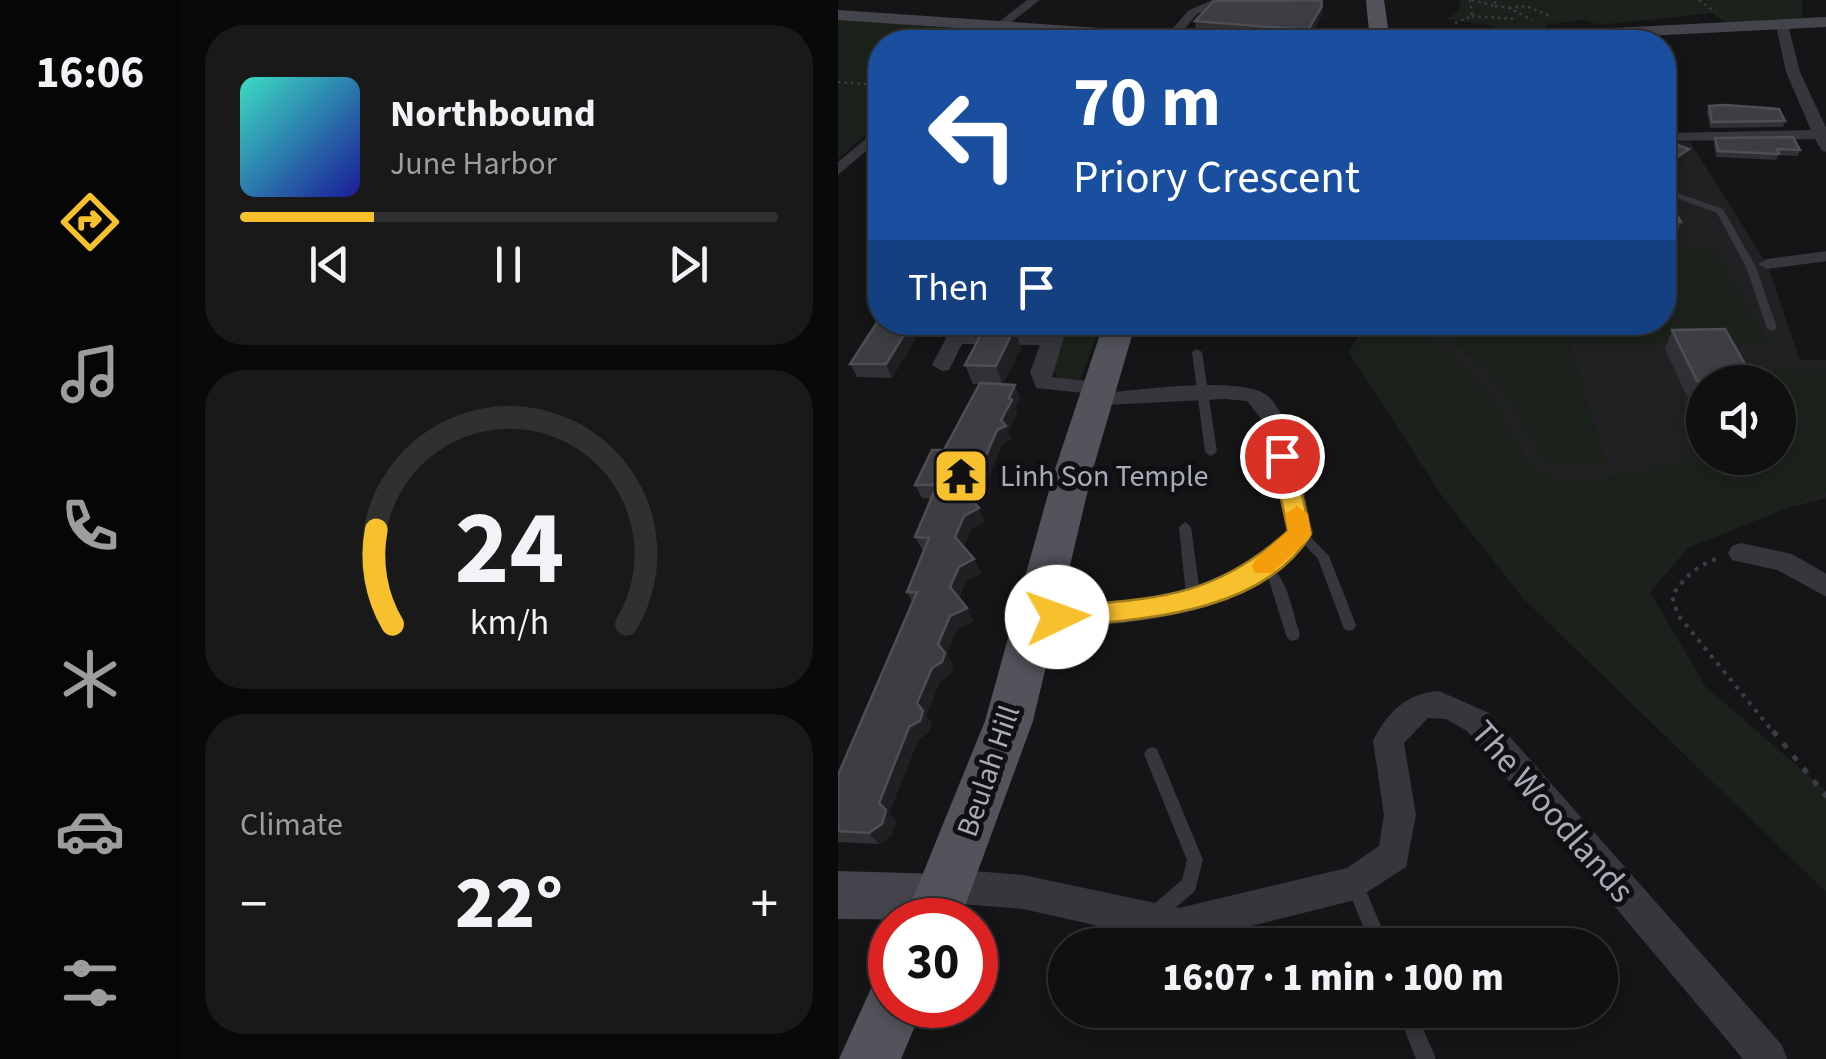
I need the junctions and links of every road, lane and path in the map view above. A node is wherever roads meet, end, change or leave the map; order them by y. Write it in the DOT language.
graph roads {
  1 [pos="1034,0"];
  2 [pos="1222,0"];
  3 [pos="1376,0"];
  4 [pos="1471,0"];
  5 [pos="1495,0"];
  6 [pos="1495,6"];
  7 [pos="1510,8"];
  8 [pos="838,15"];
  9 [pos="1552,17"];
  10 [pos="1534,22"];
  11 [pos="1826,22"];
  12 [pos="1452,24"];
  13 [pos="1782,25"];
  14 [pos="996,27"];
  15 [pos="993,30"];
  16 [pos="1040,30"];
  17 [pos="1178,30"];
  18 [pos="1379,30"];
  19 [pos="1676,30"];
  20 [pos="838,82"];
  21 [pos="868,84"];
  22 [pos="1676,137"];
  23 [pos="1822,141"];
  24 [pos="868,143"];
  25 [pos="838,170"];
  26 [pos="1676,195"];
  27 [pos="1826,256"];
  28 [pos="1759,266"];
  29 [pos="1772,328"];
  30 [pos="998,335"];
  31 [pos="1054,335"];
  32 [pos="1116,335"];
  33 [pos="1197,352"];
  34 [pos="942,365"];
  35 [pos="1204,392"];
  36 [pos="1096,394"];
  37 [pos="1210,452"];
  38 [pos="1185,527"];
  39 [pos="1300,534"];
  40 [pos="1740,553"];
  41 [pos="1264,566"];
  42 [pos="1826,587"];
  43 [pos="1198,599"];
  44 [pos="1034,618"];
  45 [pos="1350,625"];
  46 [pos="1292,635"];
  47 [pos="1152,754"];
  48 [pos="1826,797"];
  49 [pos="1354,882"];
  50 [pos="838,895"];
  51 [pos="890,898"];
  52 [pos="942,898"];
  53 [pos="968,898"];
  54 [pos="1148,920"];
  55 [pos="1373,928"];
  56 [pos="884,1028"];
  57 [pos="1413,1028"];
  58 [pos="870,1059"];
  59 [pos="1426,1059"];
  60 [pos="1768,1059"];
  1 -- 14 [label="street"];
  2 -- 17 [label="street"];
  3 -- 18 [label="main road"];
  4 -- 6 [label="path"];
  4 -- 12 [label="path"];
  5 -- 6 [label="path"];
  6 -- 7 [label="path"];
  7 -- 9 [label="path"];
  7 -- 10 [label="path"];
  8 -- 14 [label="street"];
  11 -- 13 [label="street"];
  13 -- 19 [label="street"];
  13 -- 23 [label="street"];
  14 -- 15 [label="street"];
  14 -- 16 [label="street"];
  20 -- 21 [label="path"];
  22 -- 23 [label="street"];
  24 -- 25 [label="street"];
  26 -- 28 [label="lane"];
  27 -- 28 [label="street"];
  28 -- 29 [label="lane"];
  30 -- 34 [label="street"];
  31 -- 36 [label="street"];
  32 -- 36 [label="main road, Beulah Hill"];
  33 -- 35 [label="lane"];
  35 -- 36 [label="street"];
  35 -- 37 [label="lane"];
  35 -- 39 [label="street"];
  36 -- 44 [label="main road, Beulah Hill"];
  38 -- 43 [label="lane"];
  39 -- 41 [label="street"];
  39 -- 45 [label="lane"];
  40 -- 42 [label="street"];
  40 -- 48 [label="path"];
  41 -- 43 [label="street"];
  41 -- 46 [label="lane"];
  43 -- 44 [label="street"];
  44 -- 52 [label="main road, Beulah Hill"];
  47 -- 54 [label="lane"];
  49 -- 54 [label="street, The Woodlands"];
  49 -- 55 [label="lane"];
  49 -- 60 [label="street, The Woodlands"];
  50 -- 51 [label="street"];
  53 -- 54 [label="street, The Woodlands"];
  56 -- 58 [label="main road"];
  57 -- 59 [label="lane"];
}
